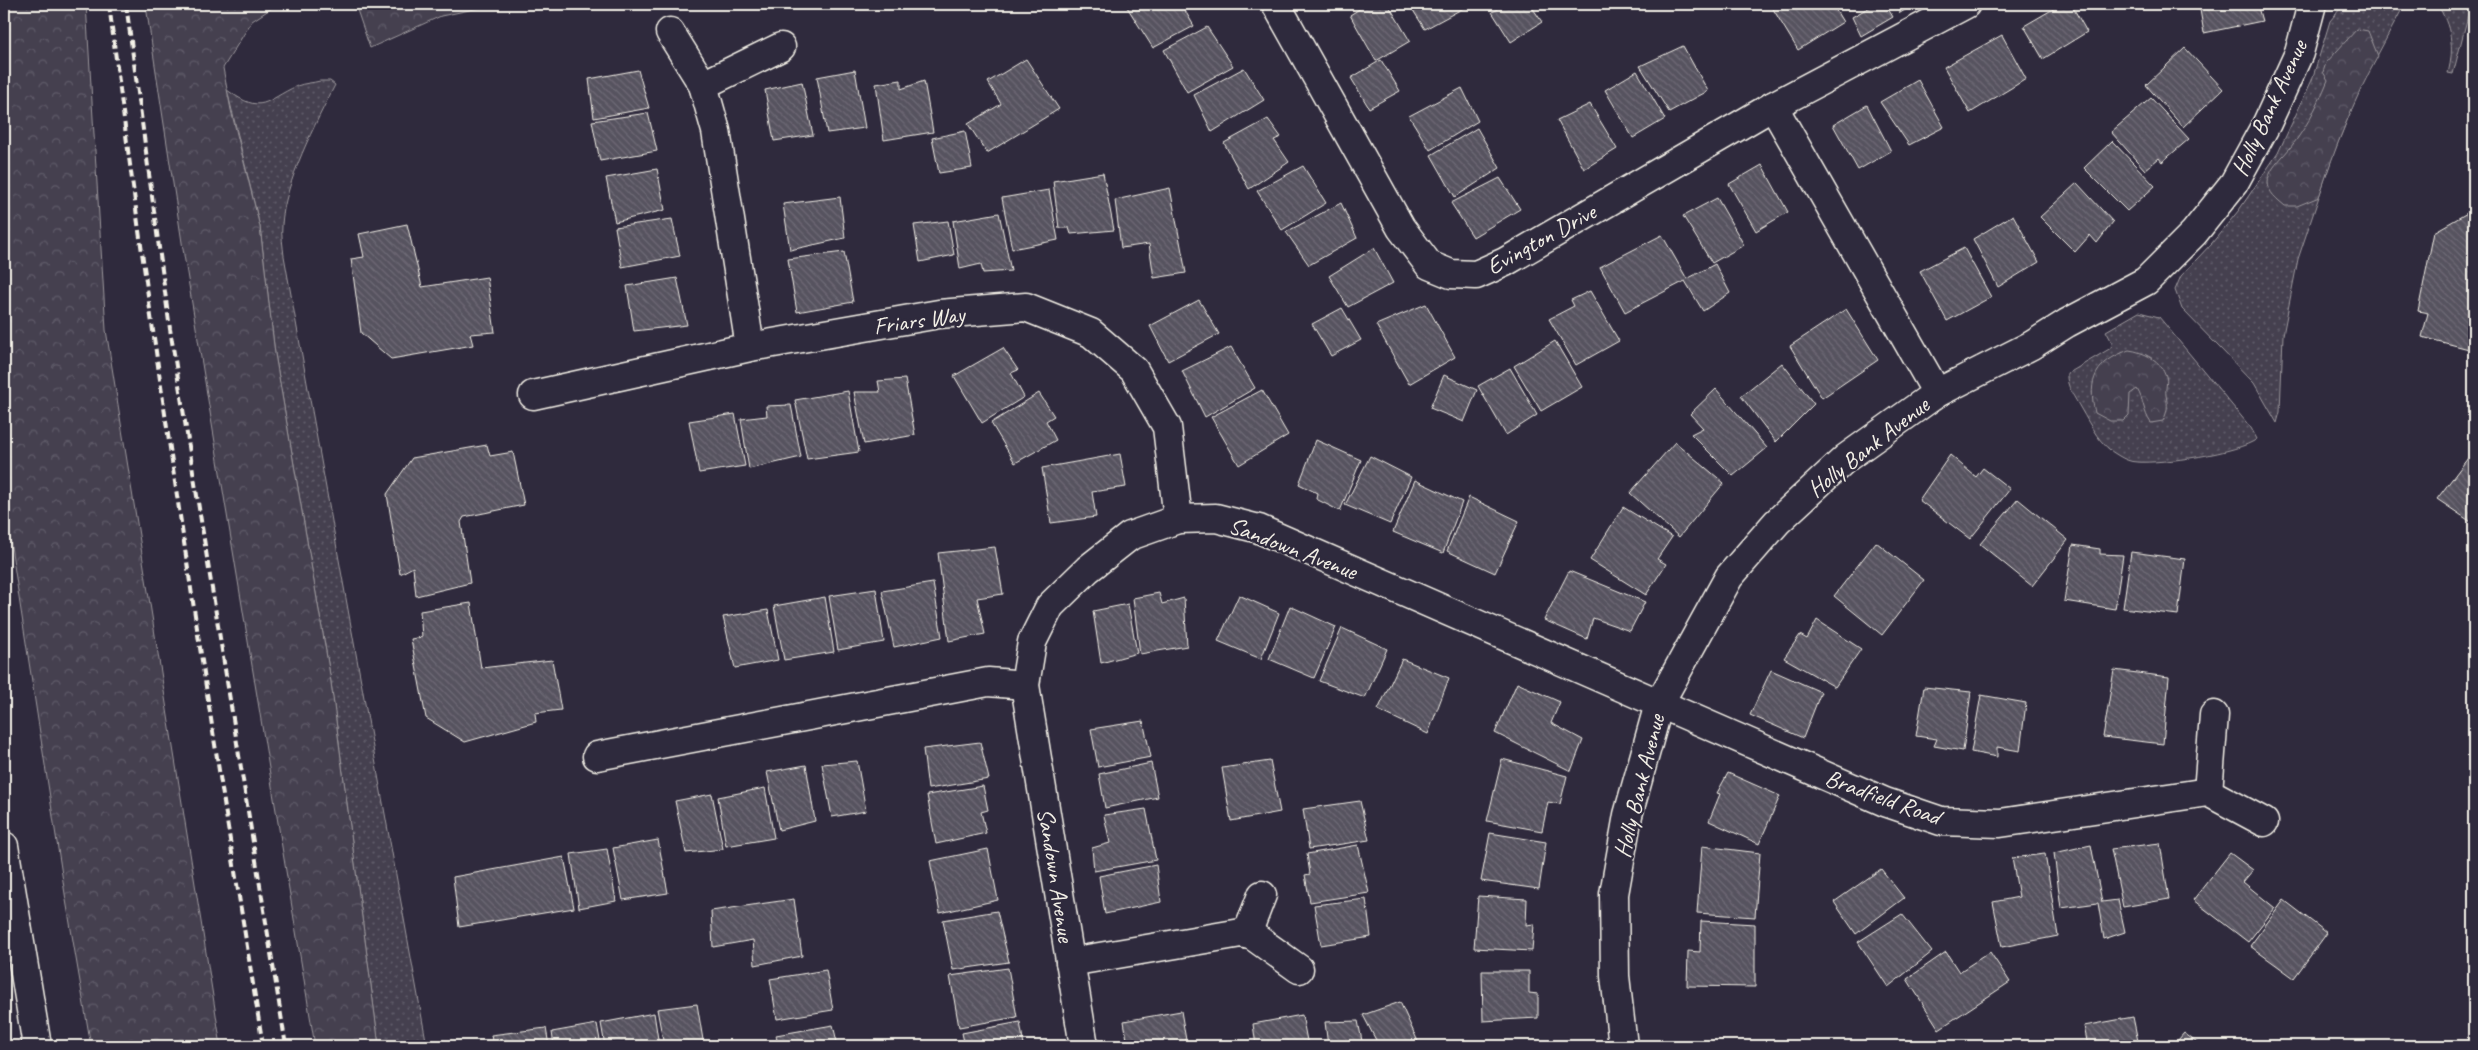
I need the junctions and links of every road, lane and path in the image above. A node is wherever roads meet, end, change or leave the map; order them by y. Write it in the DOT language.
graph roads {
  1 [pos="1966,4"];
  2 [pos="2312,4"];
  3 [pos="1282,6"];
  4 [pos="670,32"];
  5 [pos="781,47"];
  6 [pos="703,85"];
  7 [pos="1773,106"];
  8 [pos="750,347"];
  9 [pos="1938,393"];
  10 [pos="533,395"];
  11 [pos="1178,519"];
  12 [pos="1025,685"];
  13 [pos="1659,704"];
  14 [pos="2214,715"];
  15 [pos="597,756"];
  16 [pos="2208,792"];
  17 [pos="2264,822"];
  18 [pos="4,846"];
  19 [pos="1262,895"];
  20 [pos="1247,934"];
  21 [pos="1070,962"];
  22 [pos="1299,969"];
  23 [pos="38,1046"];
  24 [pos="1084,1046"];
  25 [pos="1623,1046"];
  1 -- 7 [label="main road, Evington Drive"];
  2 -- 9 [label="main road, Holly Bank Avenue"];
  3 -- 7 [label="main road, Evington Drive"];
  4 -- 6 [label="main road"];
  5 -- 6 [label="main road"];
  6 -- 8 [label="main road"];
  7 -- 9 [label="main road"];
  8 -- 10 [label="main road, Friars Way"];
  8 -- 11 [label="main road, Friars Way"];
  9 -- 13 [label="main road, Holly Bank Avenue"];
  11 -- 12 [label="main road, Sandown Avenue"];
  11 -- 13 [label="main road, Sandown Avenue"];
  12 -- 15 [label="main road"];
  12 -- 21 [label="main road, Sandown Avenue"];
  13 -- 16 [label="main road, Bradfield Road"];
  13 -- 25 [label="main road, Holly Bank Avenue"];
  14 -- 16 [label="main road"];
  16 -- 17 [label="main road"];
  18 -- 23 [label="main road"];
  19 -- 20 [label="main road"];
  20 -- 21 [label="main road"];
  20 -- 22 [label="main road"];
  21 -- 24 [label="main road, Sandown Avenue"];
}
